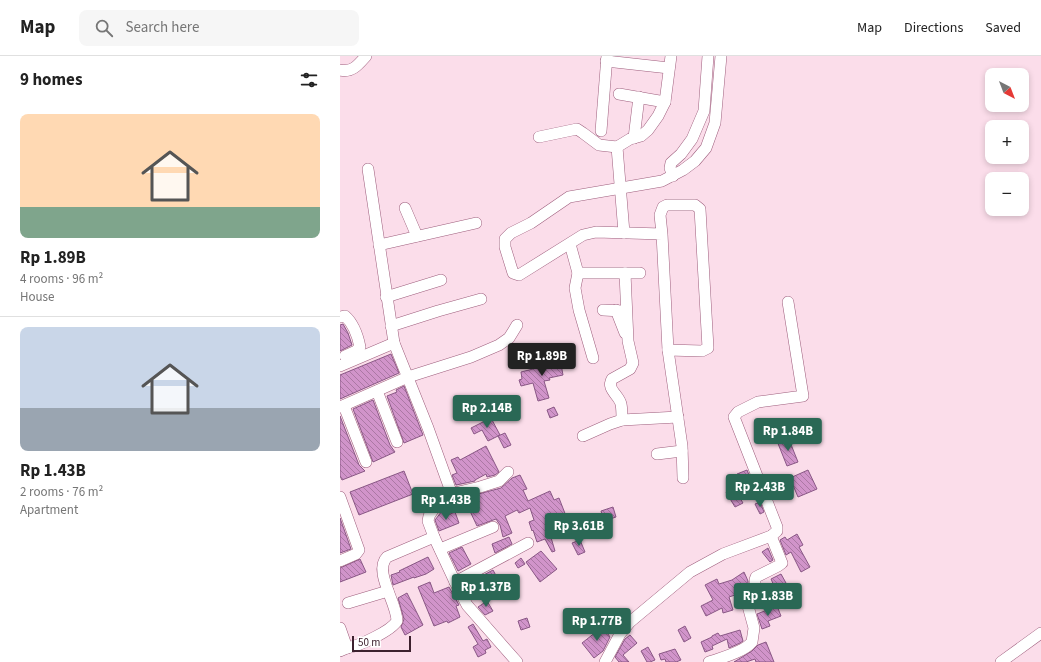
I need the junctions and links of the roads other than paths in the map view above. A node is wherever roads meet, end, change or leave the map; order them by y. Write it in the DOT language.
graph roads {
  1 [pos="366,56"];
  2 [pos="671,56"];
  3 [pos="708,56"];
  4 [pos="721,56"];
  5 [pos="607,58"];
  6 [pos="669,68"];
  7 [pos="340,70"];
  8 [pos="619,94"];
  9 [pos="639,97"];
  10 [pos="665,102"];
  11 [pos="601,131"];
  12 [pos="539,137"];
  13 [pos="634,138"];
  14 [pos="617,148"];
  15 [pos="368,169"];
  16 [pos="673,176"];
  17 [pos="619,187"];
  18 [pos="405,208"];
  19 [pos="476,223"];
  20 [pos="624,233"];
  21 [pos="662,234"];
  22 [pos="417,236"];
  23 [pos="570,244"];
  24 [pos="379,245"];
  25 [pos="578,273"];
  26 [pos="625,273"];
  27 [pos="640,273"];
  28 [pos="441,280"];
  29 [pos="386,296"];
  30 [pos="482,299"];
  31 [pos="788,302"];
  32 [pos="602,310"];
  33 [pos="622,311"];
  34 [pos="340,317"];
  35 [pos="517,325"];
  36 [pos="391,326"];
  37 [pos="394,343"];
  38 [pos="668,350"];
  39 [pos="340,358"];
  40 [pos="593,358"];
  41 [pos="340,366"];
  42 [pos="408,377"];
  43 [pos="377,391"];
  44 [pos="342,406"];
  45 [pos="678,417"];
  46 [pos="622,420"];
  47 [pos="583,436"];
  48 [pos="397,442"];
  49 [pos="682,451"];
  50 [pos="657,454"];
  51 [pos="366,462"];
  52 [pos="508,472"];
  53 [pos="683,478"];
  54 [pos="450,494"];
  55 [pos="340,497"];
  56 [pos="493,527"];
  57 [pos="772,536"];
  58 [pos="434,537"];
  59 [pos="528,543"];
  60 [pos="440,549"];
  61 [pos="340,561"];
  62 [pos="455,582"];
  63 [pos="388,590"];
  64 [pos="348,603"];
  65 [pos="340,628"];
  66 [pos="1041,633"];
  67 [pos="344,649"];
  68 [pos="517,662"];
  69 [pos="606,662"];
  70 [pos="709,662"];
  71 [pos="1001,662"];
  1 -- 7 [label="street"];
  2 -- 6 [label="street"];
  3 -- 16 [label="street"];
  4 -- 16 [label="street"];
  5 -- 6 [label="street"];
  5 -- 11 [label="street"];
  6 -- 10 [label="street"];
  8 -- 9 [label="street"];
  9 -- 10 [label="street"];
  9 -- 13 [label="street"];
  10 -- 13 [label="street"];
  12 -- 14 [label="street"];
  13 -- 14 [label="street"];
  14 -- 17 [label="street"];
  15 -- 24 [label="street"];
  16 -- 17 [label="street"];
  17 -- 20 [label="street"];
  17 -- 23 [label="street"];
  18 -- 22 [label="street"];
  19 -- 22 [label="street"];
  20 -- 21 [label="street"];
  20 -- 23 [label="street"];
  21 -- 38 [label="street"];
  21 -- 38 [label="street"];
  22 -- 24 [label="street"];
  23 -- 25 [label="street"];
  24 -- 29 [label="street"];
  25 -- 26 [label="street"];
  25 -- 40 [label="street"];
  26 -- 27 [label="street"];
  26 -- 33 [label="street"];
  28 -- 29 [label="street"];
  29 -- 36 [label="street"];
  30 -- 36 [label="street"];
  31 -- 57 [label="street"];
  32 -- 33 [label="street"];
  33 -- 46 [label="street"];
  34 -- 39 [label="street"];
  35 -- 42 [label="street"];
  36 -- 37 [label="street"];
  37 -- 41 [label="street"];
  37 -- 42 [label="street"];
  38 -- 45 [label="street"];
  42 -- 43 [label="street"];
  42 -- 54 [label="street"];
  43 -- 44 [label="street"];
  43 -- 48 [label="street"];
  44 -- 51 [label="street"];
  45 -- 46 [label="street"];
  45 -- 49 [label="street"];
  46 -- 47 [label="street"];
  49 -- 50 [label="street"];
  49 -- 53 [label="street"];
  52 -- 54 [label="street"];
  54 -- 58 [label="street"];
  55 -- 61 [label="street"];
  56 -- 60 [label="street"];
  57 -- 69 [label="street"];
  57 -- 70 [label="street"];
  58 -- 60 [label="street"];
  58 -- 63 [label="street"];
  59 -- 62 [label="street"];
  60 -- 62 [label="street"];
  62 -- 68 [label="street"];
  63 -- 64 [label="street"];
  63 -- 67 [label="street"];
  65 -- 67 [label="street"];
  66 -- 71 [label="street"];
}
